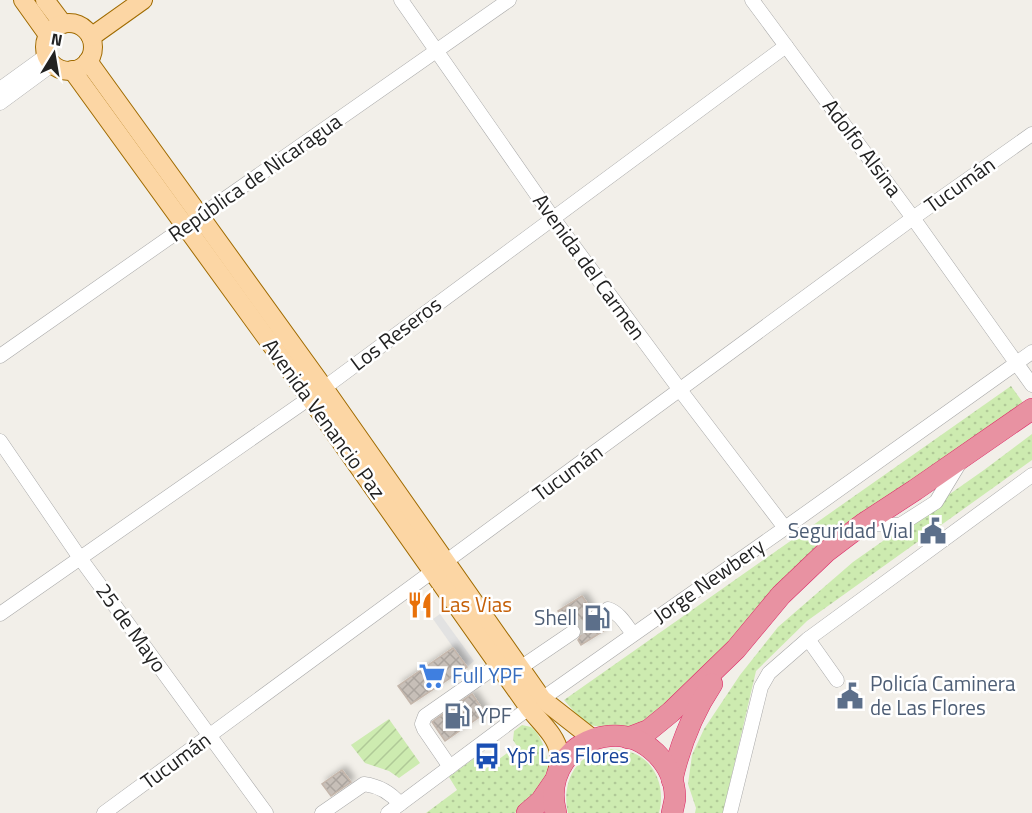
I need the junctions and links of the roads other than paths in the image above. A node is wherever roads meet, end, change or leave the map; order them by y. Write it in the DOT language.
graph roads {
  1 [pos="23,0"];
  2 [pos="45,0"];
  3 [pos="122,0"];
  4 [pos="143,0"];
  5 [pos="401,0"];
  6 [pos="509,0"];
  7 [pos="752,0"];
  8 [pos="56,30"];
  9 [pos="87,33"];
  10 [pos="786,46"];
  11 [pos="437,51"];
  12 [pos="50,60"];
  13 [pos="88,61"];
  14 [pos="72,70"];
  15 [pos="0,89"];
  16 [pos="0,103"];
  17 [pos="1032,134"];
  18 [pos="553,218"];
  19 [pos="914,218"];
  20 [pos="192,221"];
  21 [pos="1032,352"];
  22 [pos="0,356"];
  23 [pos="1016,364"];
  24 [pos="1032,385"];
  25 [pos="680,390"];
  26 [pos="317,393"];
  27 [pos="1032,409"];
  28 [pos="0,441"];
  29 [pos="1032,475"];
  30 [pos="785,528"];
  31 [pos="80,558"];
  32 [pos="440,567"];
  33 [pos="0,614"];
  34 [pos="596,617"];
  35 [pos="573,632"];
  36 [pos="633,634"];
  37 [pos="808,639"];
  38 [pos="736,649"];
  39 [pos="498,665"];
  40 [pos="520,668"];
  41 [pos="837,680"];
  42 [pos="535,703"];
  43 [pos="209,736"];
  44 [pos="628,738"];
  45 [pos="592,740"];
  46 [pos="450,767"];
  47 [pos="556,778"];
  48 [pos="672,780"];
  49 [pos="400,804"];
  50 [pos="104,813"];
  51 [pos="266,813"];
  52 [pos="322,813"];
  53 [pos="388,813"];
  54 [pos="527,813"];
  55 [pos="556,813"];
  56 [pos="672,813"];
  57 [pos="730,813"];
  1 -- 8 [label="main road"];
  2 -- 8 [label="main road"];
  3 -- 9 [label="main road"];
  4 -- 9 [label="main road"];
  5 -- 11 [label="street, Avenida del Carmen"];
  6 -- 11 [label="street, República de Nicaragua"];
  7 -- 10 [label="street, Adolfo Alsina"];
  8 -- 9 [label="main road"];
  8 -- 12 [label="main road"];
  9 -- 13 [label="main road"];
  10 -- 18 [label="street, Los Reseros"];
  10 -- 19 [label="street, Adolfo Alsina"];
  11 -- 18 [label="street, Avenida del Carmen"];
  11 -- 20 [label="street, República de Nicaragua"];
  12 -- 14 [label="main road"];
  12 -- 15 [label="street"];
  12 -- 16 [label="street"];
  13 -- 14 [label="main road"];
  13 -- 20 [label="main road, Avenida Venancio Paz"];
  14 -- 20 [label="main road, Avenida Venancio Paz"];
  17 -- 19 [label="street, Tucumán"];
  18 -- 25 [label="street, Avenida del Carmen"];
  18 -- 26 [label="street, Los Reseros"];
  19 -- 23 [label="street, Adolfo Alsina"];
  19 -- 25 [label="street, Tucumán"];
  20 -- 22 [label="street, República de Nicaragua"];
  20 -- 26 [label="main road, Avenida Venancio Paz"];
  21 -- 23 [label="street, Jorge Newbery"];
  23 -- 24 [label="street, Adolfo Alsina"];
  23 -- 30 [label="street, Jorge Newbery"];
  25 -- 30 [label="street, Avenida del Carmen"];
  25 -- 32 [label="street, Tucumán"];
  26 -- 31 [label="street, Los Reseros"];
  26 -- 32 [label="main road, Avenida Venancio Paz"];
  27 -- 38 [label="highway"];
  28 -- 31 [label="street, 25 de Mayo"];
  29 -- 37 [label="street"];
  30 -- 36 [label="street, Jorge Newbery"];
  31 -- 33 [label="street, Los Reseros"];
  31 -- 43 [label="street, 25 de Mayo"];
  32 -- 39 [label="main road, Avenida Venancio Paz"];
  32 -- 40 [label="main road, Avenida Venancio Paz"];
  32 -- 43 [label="street, Tucumán"];
  34 -- 36 [label="street"];
  35 -- 40 [label="street"];
  36 -- 42 [label="street, Jorge Newbery"];
  37 -- 41 [label="street"];
  37 -- 57 [label="street"];
  38 -- 44 [label="highway"];
  38 -- 48 [label="highway"];
  39 -- 42 [label="main road, Avenida Venancio Paz"];
  39 -- 46 [label="street"];
  40 -- 42 [label="main road, Avenida Venancio Paz"];
  42 -- 45 [label="main road, Avenida Venancio Paz"];
  42 -- 46 [label="street, Jorge Newbery"];
  42 -- 47 [label="main road, Avenida Venancio Paz"];
  43 -- 50 [label="street, Tucumán"];
  43 -- 51 [label="street, 25 de Mayo"];
  44 -- 45 [label="highway"];
  44 -- 48 [label="highway"];
  45 -- 47 [label="highway"];
  46 -- 49 [label="street, Jorge Newbery"];
  47 -- 54 [label="highway"];
  47 -- 55 [label="highway"];
  48 -- 56 [label="highway"];
  49 -- 52 [label="street"];
  49 -- 53 [label="street, Jorge Newbery"];
}
